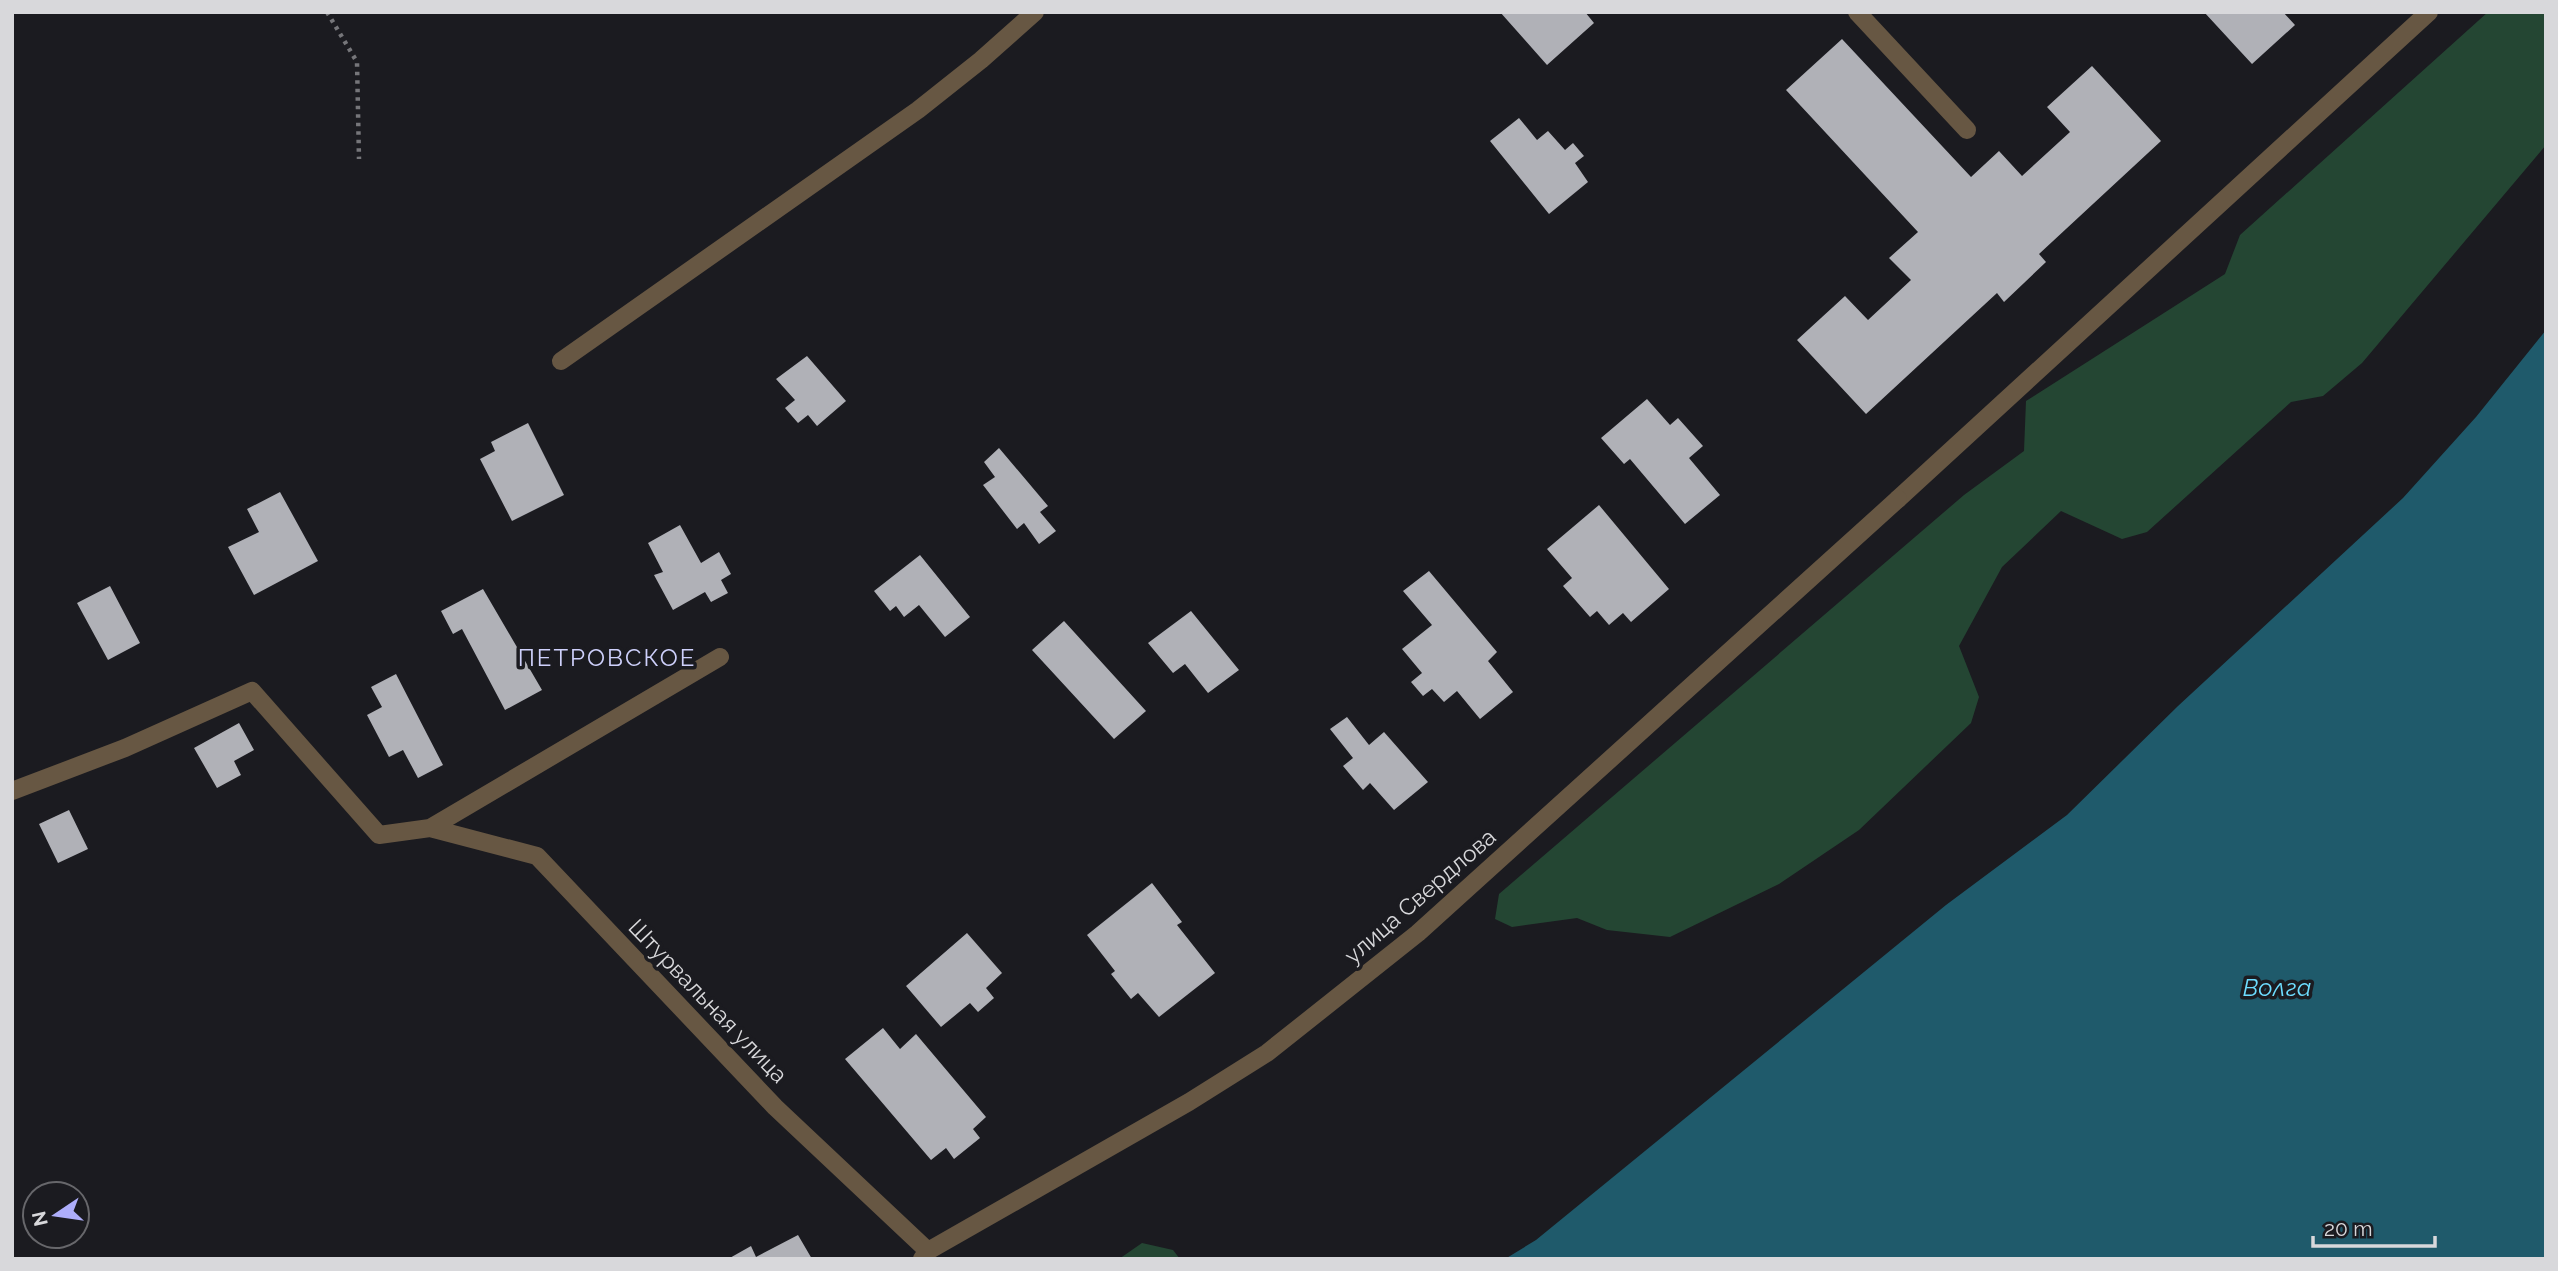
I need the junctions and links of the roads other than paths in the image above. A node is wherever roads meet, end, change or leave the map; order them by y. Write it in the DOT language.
graph roads {
  1 [pos="1035,12"];
  2 [pos="1857,12"];
  3 [pos="2429,12"];
  4 [pos="1967,130"];
  5 [pos="561,361"];
  6 [pos="720,657"];
  7 [pos="12,791"];
  8 [pos="430,828"];
  9 [pos="925,1255"];
  1 -- 5 [label="street"];
  2 -- 4 [label="street"];
  3 -- 9 [label="street, улица Свердлова"];
  6 -- 8 [label="street"];
  7 -- 8 [label="street"];
  8 -- 9 [label="street, Штурвальная улица"];
}
